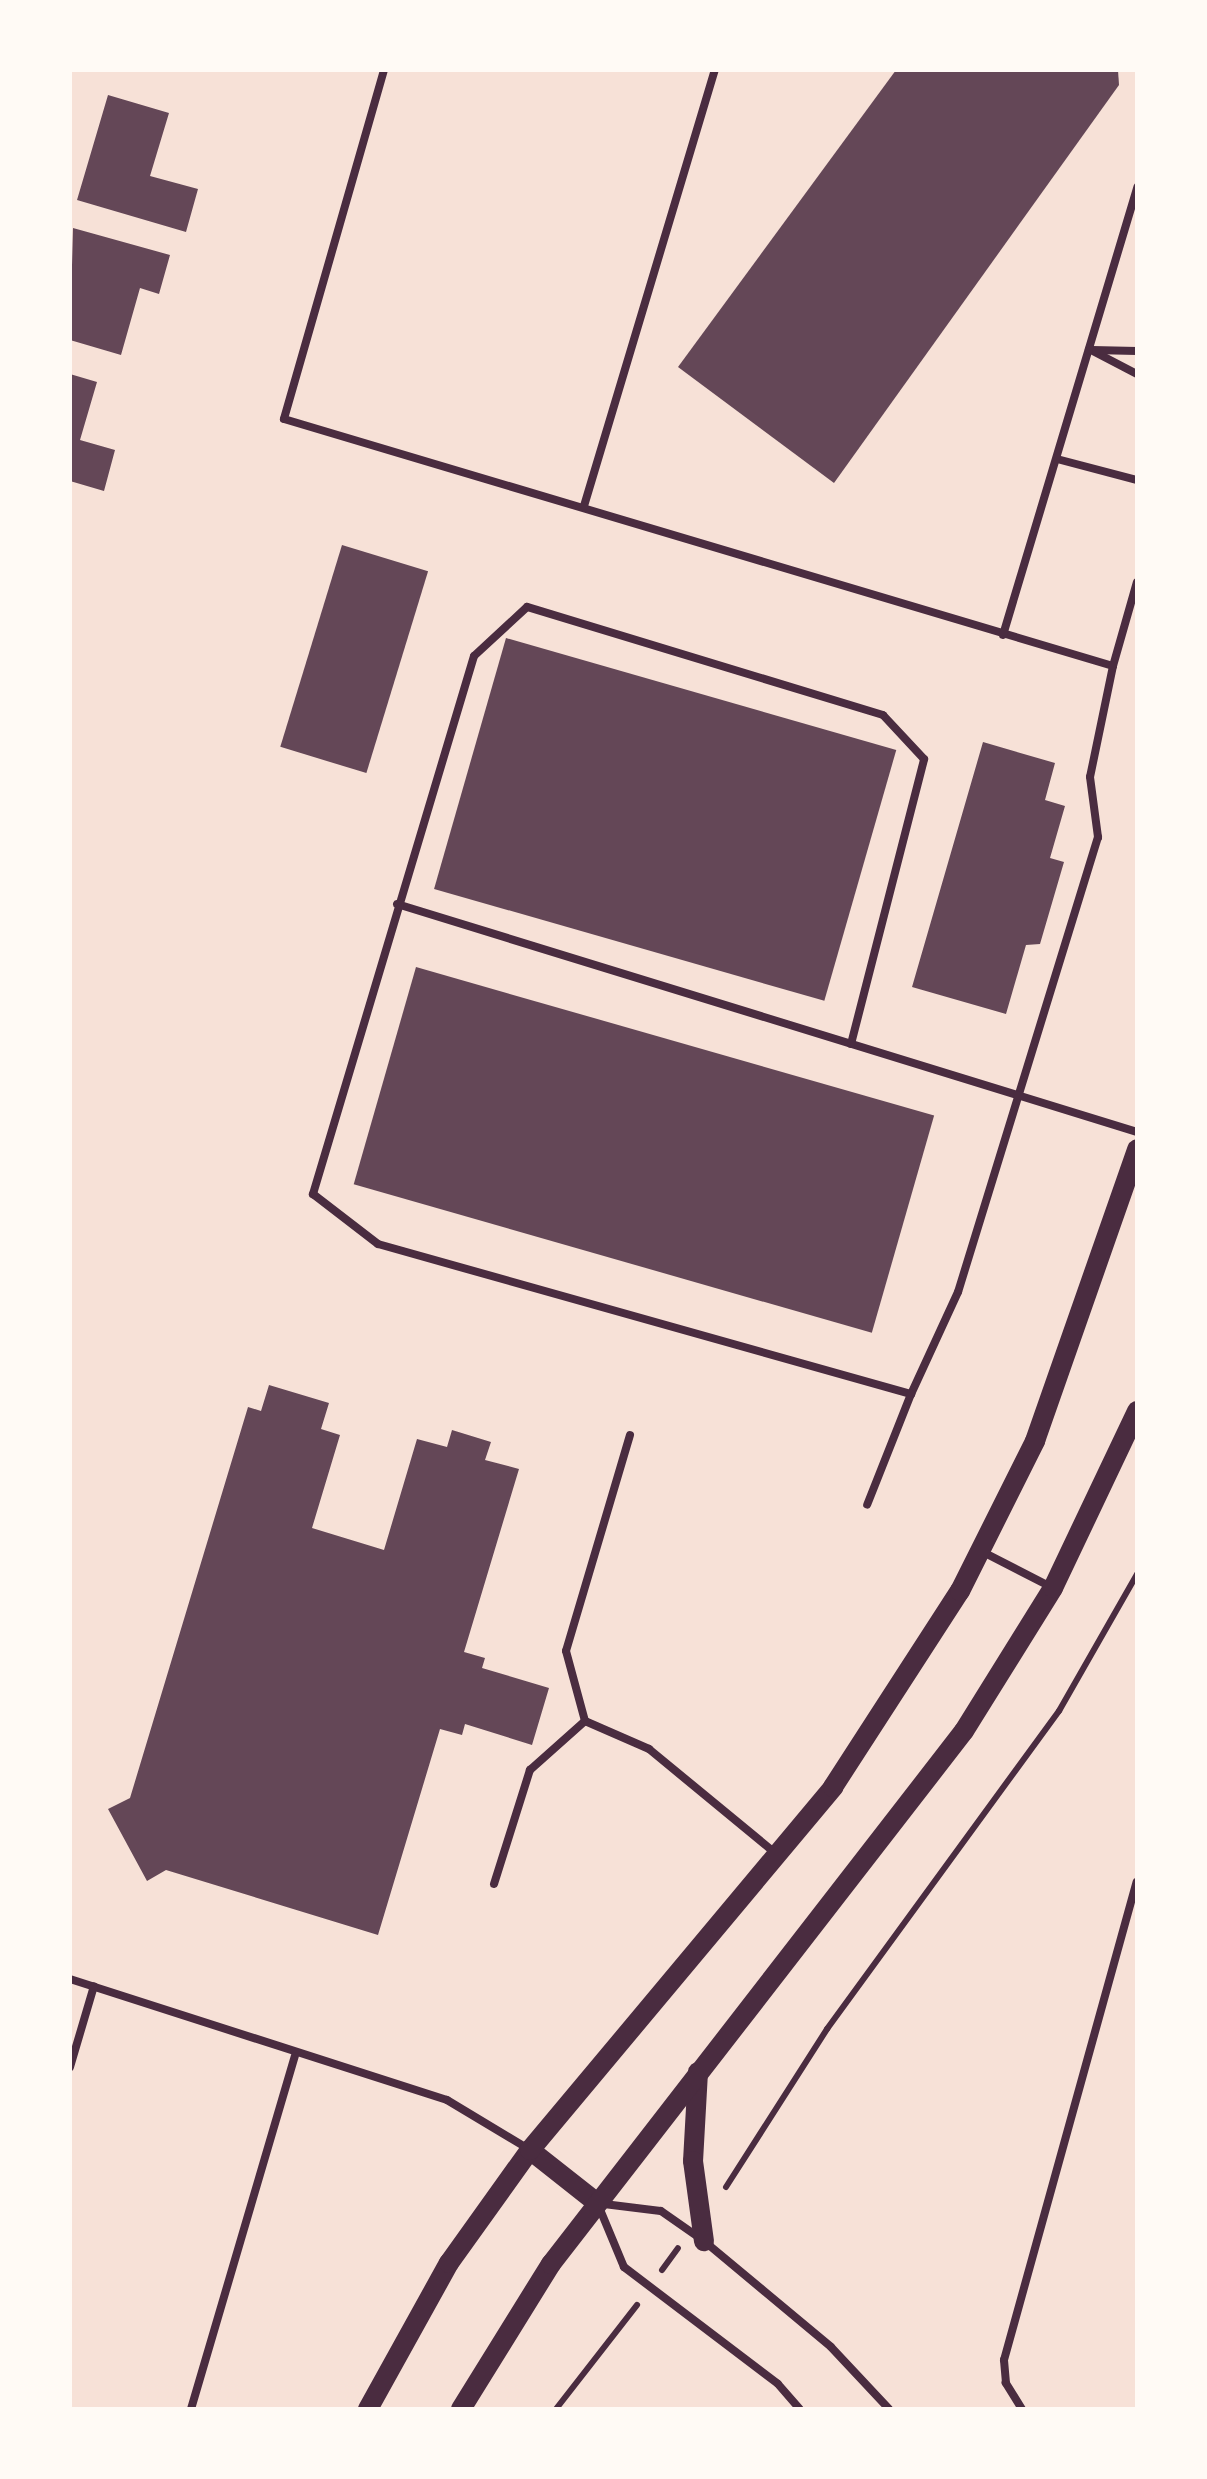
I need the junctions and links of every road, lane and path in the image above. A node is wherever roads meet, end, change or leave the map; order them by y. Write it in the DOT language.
graph roads {
  1 [pos="384,70"];
  2 [pos="715,70"];
  3 [pos="1137,187"];
  4 [pos="1123,234"];
  5 [pos="1137,239"];
  6 [pos="1089,350"];
  7 [pos="1137,351"];
  8 [pos="1137,374"];
  9 [pos="1057,458"];
  10 [pos="1137,480"];
  11 [pos="584,506"];
  12 [pos="1137,582"];
  13 [pos="1003,636"];
  14 [pos="1113,666"];
  15 [pos="397,904"];
  16 [pos="851,1044"];
  17 [pos="1020,1097"];
  18 [pos="1137,1132"];
  19 [pos="1137,1149"];
  20 [pos="911,1394"];
  21 [pos="1137,1411"];
  22 [pos="630,1435"];
  23 [pos="867,1504"];
  24 [pos="981,1550"];
  25 [pos="1137,1574"];
  26 [pos="1054,1588"];
  27 [pos="584,1721"];
  28 [pos="778,1855"];
  29 [pos="1137,1882"];
  30 [pos="494,1884"];
  31 [pos="70,1979"];
  32 [pos="94,1986"];
  33 [pos="295,2056"];
  34 [pos="70,2067"];
  35 [pos="698,2072"];
  36 [pos="530,2150"];
  37 [pos="723,2191"];
  38 [pos="597,2203"];
  39 [pos="704,2241"];
  40 [pos="637,2306"];
  41 [pos="191,2409"];
  42 [pos="368,2409"];
  43 [pos="460,2409"];
  44 [pos="556,2409"];
  45 [pos="800,2409"];
  46 [pos="889,2409"];
  47 [pos="1022,2409"];
  1 -- 11 [label="lane"];
  2 -- 11 [label="lane"];
  3 -- 4 [label="lane"];
  4 -- 5 [label="lane"];
  4 -- 6 [label="lane"];
  6 -- 7 [label="lane"];
  6 -- 8 [label="lane"];
  6 -- 9 [label="lane"];
  9 -- 10 [label="lane"];
  9 -- 13 [label="lane"];
  11 -- 13 [label="lane"];
  12 -- 14 [label="lane"];
  13 -- 14 [label="lane"];
  14 -- 17 [label="lane"];
  15 -- 16 [label="lane"];
  15 -- 16 [label="lane"];
  15 -- 20 [label="lane"];
  16 -- 17 [label="lane"];
  17 -- 18 [label="lane"];
  17 -- 20 [label="lane"];
  19 -- 24 [label="main road"];
  20 -- 23 [label="lane"];
  21 -- 26 [label="main road"];
  22 -- 27 [label="lane"];
  24 -- 26 [label="lane"];
  24 -- 28 [label="main road"];
  25 -- 37 [label="path"];
  26 -- 35 [label="main road"];
  27 -- 28 [label="lane"];
  27 -- 30 [label="lane"];
  28 -- 36 [label="main road"];
  29 -- 47 [label="lane"];
  31 -- 32 [label="lane"];
  32 -- 33 [label="lane"];
  32 -- 34 [label="lane"];
  33 -- 36 [label="lane"];
  33 -- 41 [label="lane"];
  35 -- 38 [label="main road"];
  35 -- 39 [label="main road"];
  36 -- 38 [label="main road"];
  36 -- 42 [label="main road"];
  38 -- 39 [label="lane"];
  38 -- 43 [label="main road"];
  38 -- 45 [label="lane"];
  39 -- 46 [label="lane"];
  40 -- 44 [label="path"];
}
